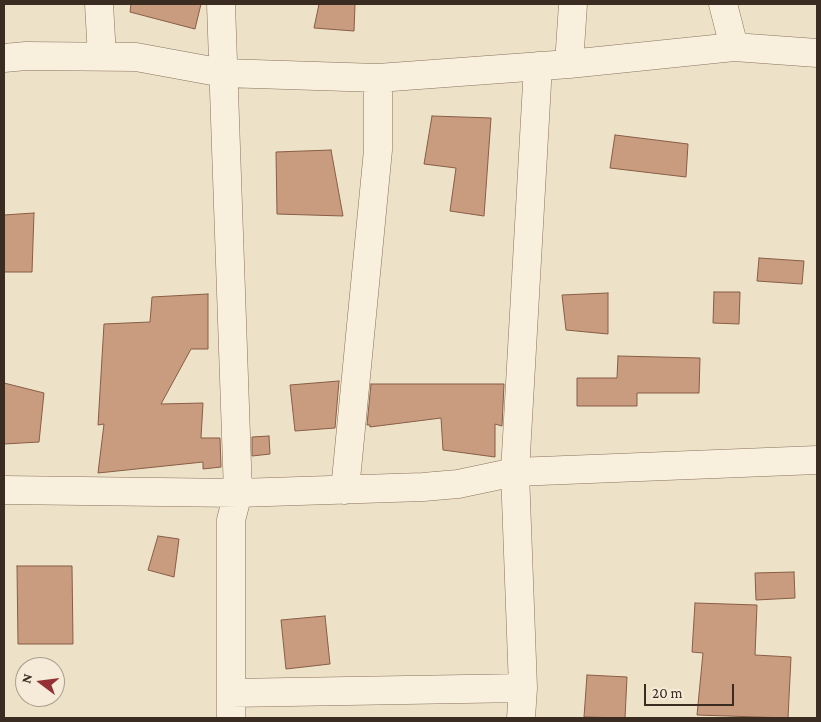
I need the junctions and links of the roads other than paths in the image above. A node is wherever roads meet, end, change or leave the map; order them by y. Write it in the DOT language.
graph roads {
  1 [pos="99,4"];
  2 [pos="221,4"];
  3 [pos="573,4"];
  4 [pos="723,4"];
  5 [pos="734,47"];
  6 [pos="817,53"];
  7 [pos="102,56"];
  8 [pos="4,58"];
  9 [pos="569,64"];
  10 [pos="538,66"];
  11 [pos="223,73"];
  12 [pos="378,78"];
  13 [pos="817,460"];
  14 [pos="516,472"];
  15 [pos="4,490"];
  16 [pos="345,490"];
  17 [pos="238,493"];
  18 [pos="523,688"];
  19 [pos="231,706"];
  20 [pos="521,718"];
  1 -- 7 [label="street"];
  2 -- 11 [label="street"];
  3 -- 9 [label="street"];
  4 -- 5 [label="street"];
  5 -- 6 [label="street"];
  5 -- 9 [label="street"];
  7 -- 8 [label="street"];
  7 -- 11 [label="street"];
  9 -- 10 [label="street"];
  10 -- 12 [label="street"];
  10 -- 14 [label="street"];
  11 -- 12 [label="street"];
  11 -- 17 [label="street"];
  12 -- 16 [label="street"];
  13 -- 14 [label="street"];
  14 -- 16 [label="street"];
  14 -- 18 [label="street"];
  15 -- 17 [label="street"];
  16 -- 17 [label="street"];
  17 -- 19 [label="street"];
  18 -- 19 [label="street"];
  18 -- 20 [label="street"];
}
